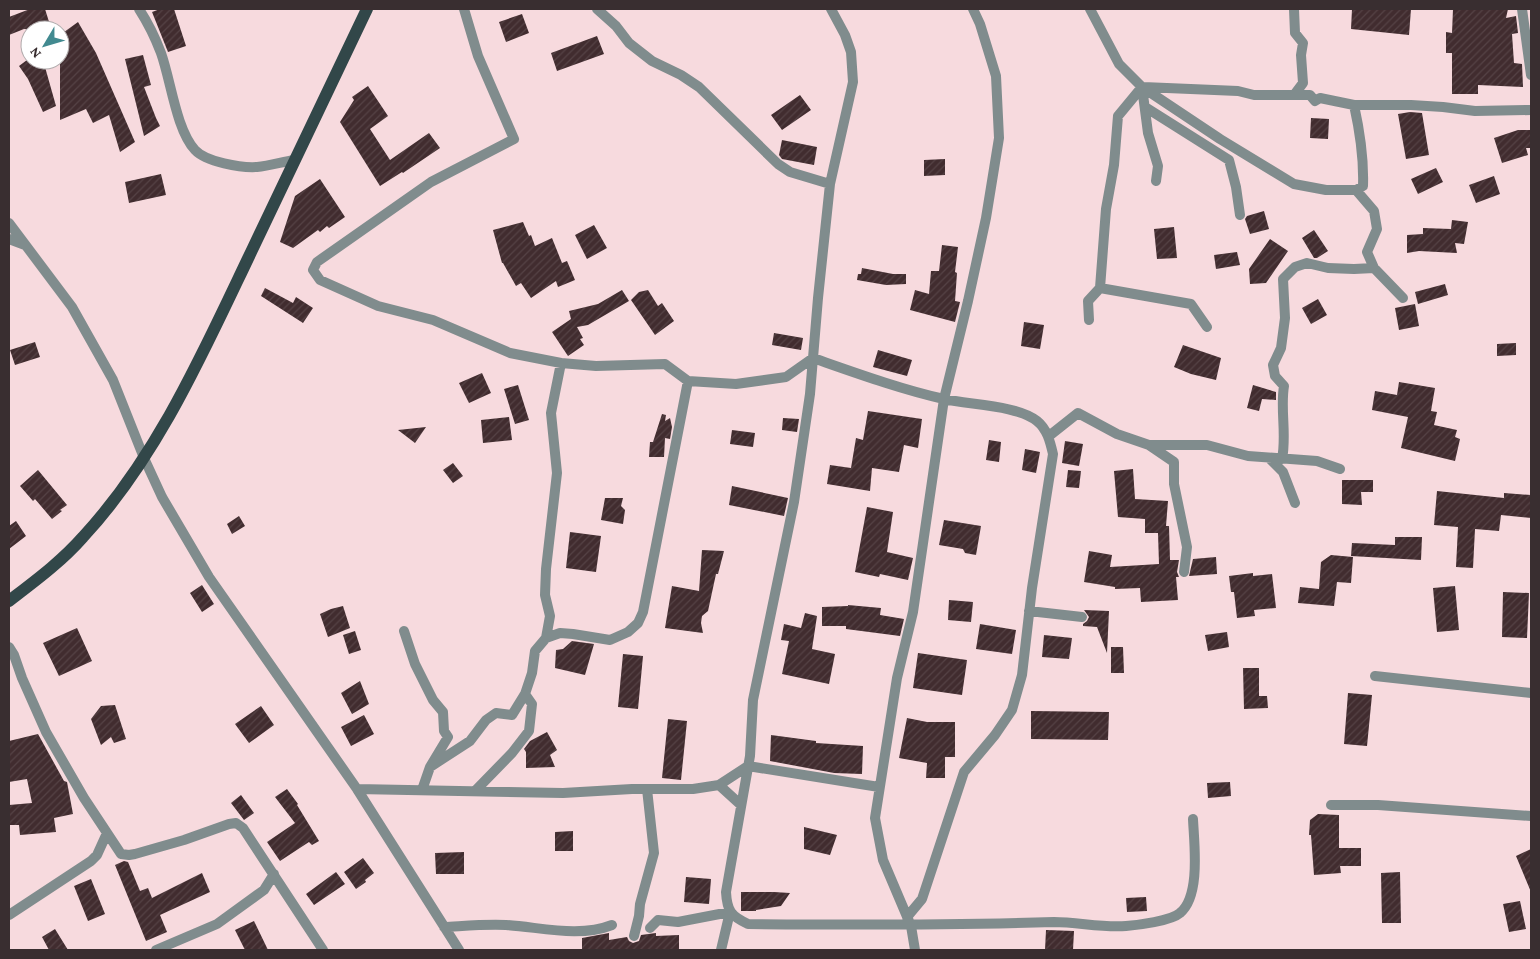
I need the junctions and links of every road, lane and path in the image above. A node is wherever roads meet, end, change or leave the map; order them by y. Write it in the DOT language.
graph roads {
  1 [pos="139,9"];
  2 [pos="367,9"];
  3 [pos="464,9"];
  4 [pos="597,9"];
  5 [pos="831,9"];
  6 [pos="973,9"];
  7 [pos="1090,9"];
  8 [pos="1294,9"];
  9 [pos="1522,9"];
  10 [pos="1531,75"];
  11 [pos="1142,87"];
  12 [pos="1294,95"];
  13 [pos="1354,105"];
  14 [pos="1144,107"];
  15 [pos="1531,110"];
  16 [pos="294,160"];
  17 [pos="1156,181"];
  18 [pos="830,184"];
  19 [pos="1356,190"];
  20 [pos="1240,215"];
  21 [pos="9,223"];
  22 [pos="9,239"];
  23 [pos="26,246"];
  24 [pos="1374,268"];
  25 [pos="1100,288"];
  26 [pos="1402,298"];
  27 [pos="1089,320"];
  28 [pos="1207,327"];
  29 [pos="813,358"];
  30 [pos="561,363"];
  31 [pos="688,381"];
  32 [pos="944,399"];
  33 [pos="1049,436"];
  34 [pos="1149,445"];
  35 [pos="144,458"];
  36 [pos="1269,458"];
  37 [pos="1282,459"];
  38 [pos="1340,469"];
  39 [pos="1295,502"];
  40 [pos="1184,572"];
  41 [pos="9,601"];
  42 [pos="1029,611"];
  43 [pos="1082,617"];
  44 [pos="404,631"];
  45 [pos="546,638"];
  46 [pos="9,647"];
  47 [pos="1375,676"];
  48 [pos="1531,693"];
  49 [pos="525,694"];
  50 [pos="748,766"];
  51 [pos="430,767"];
  52 [pos="720,785"];
  53 [pos="879,787"];
  54 [pos="357,789"];
  55 [pos="647,789"];
  56 [pos="422,790"];
  57 [pos="475,791"];
  58 [pos="741,804"];
  59 [pos="1331,805"];
  60 [pos="1531,816"];
  61 [pos="1192,819"];
  62 [pos="107,833"];
  63 [pos="119,850"];
  64 [pos="97,854"];
  65 [pos="274,874"];
  66 [pos="730,912"];
  67 [pos="9,915"];
  68 [pos="909,922"];
  69 [pos="612,925"];
  70 [pos="444,927"];
  71 [pos="650,928"];
  72 [pos="634,936"];
  73 [pos="156,950"];
  74 [pos="323,950"];
  75 [pos="459,950"];
  76 [pos="721,950"];
  77 [pos="915,950"];
  1 -- 16 [label="street"];
  2 -- 16 [label="main road"];
  3 -- 30 [label="street"];
  4 -- 18 [label="street"];
  5 -- 18 [label="street"];
  6 -- 32 [label="street"];
  7 -- 11 [label="street"];
  8 -- 12 [label="street"];
  9 -- 10 [label="street"];
  11 -- 12 [label="street"];
  11 -- 14 [label="street"];
  11 -- 19 [label="street"];
  11 -- 25 [label="street"];
  12 -- 13 [label="street"];
  13 -- 15 [label="street"];
  13 -- 19 [label="street"];
  14 -- 17 [label="street"];
  14 -- 20 [label="street"];
  16 -- 35 [label="main road"];
  18 -- 29 [label="street"];
  19 -- 24 [label="street"];
  21 -- 23 [label="street"];
  22 -- 23 [label="street"];
  23 -- 35 [label="street"];
  24 -- 26 [label="street"];
  24 -- 37 [label="street"];
  25 -- 27 [label="street"];
  25 -- 28 [label="street"];
  29 -- 31 [label="street"];
  29 -- 32 [label="street"];
  29 -- 50 [label="street"];
  30 -- 31 [label="street"];
  30 -- 45 [label="street"];
  31 -- 45 [label="street"];
  32 -- 33 [label="street"];
  32 -- 53 [label="street"];
  33 -- 34 [label="street"];
  33 -- 42 [label="street"];
  34 -- 36 [label="street"];
  34 -- 40 [label="street"];
  35 -- 41 [label="main road"];
  35 -- 54 [label="street"];
  36 -- 37 [label="street"];
  36 -- 39 [label="street"];
  37 -- 38 [label="street"];
  42 -- 43 [label="street"];
  42 -- 68 [label="street"];
  44 -- 51 [label="street"];
  45 -- 49 [label="street"];
  46 -- 62 [label="street"];
  47 -- 48 [label="street"];
  49 -- 51 [label="street"];
  49 -- 57 [label="street"];
  50 -- 52 [label="street"];
  50 -- 53 [label="street"];
  50 -- 58 [label="street"];
  51 -- 56 [label="street"];
  52 -- 55 [label="street"];
  52 -- 58 [label="street"];
  53 -- 68 [label="street"];
  54 -- 56 [label="street"];
  54 -- 70 [label="street"];
  55 -- 57 [label="street"];
  55 -- 72 [label="street"];
  56 -- 57 [label="street"];
  58 -- 66 [label="street"];
  59 -- 60 [label="street"];
  61 -- 68 [label="street"];
  62 -- 63 [label="street"];
  62 -- 64 [label="street"];
  63 -- 64 [label="street"];
  63 -- 65 [label="street"];
  64 -- 67 [label="street"];
  65 -- 73 [label="street"];
  65 -- 74 [label="street"];
  66 -- 68 [label="street"];
  66 -- 71 [label="street"];
  66 -- 76 [label="street"];
  68 -- 77 [label="street"];
  69 -- 70 [label="street"];
  70 -- 75 [label="street"];
}
